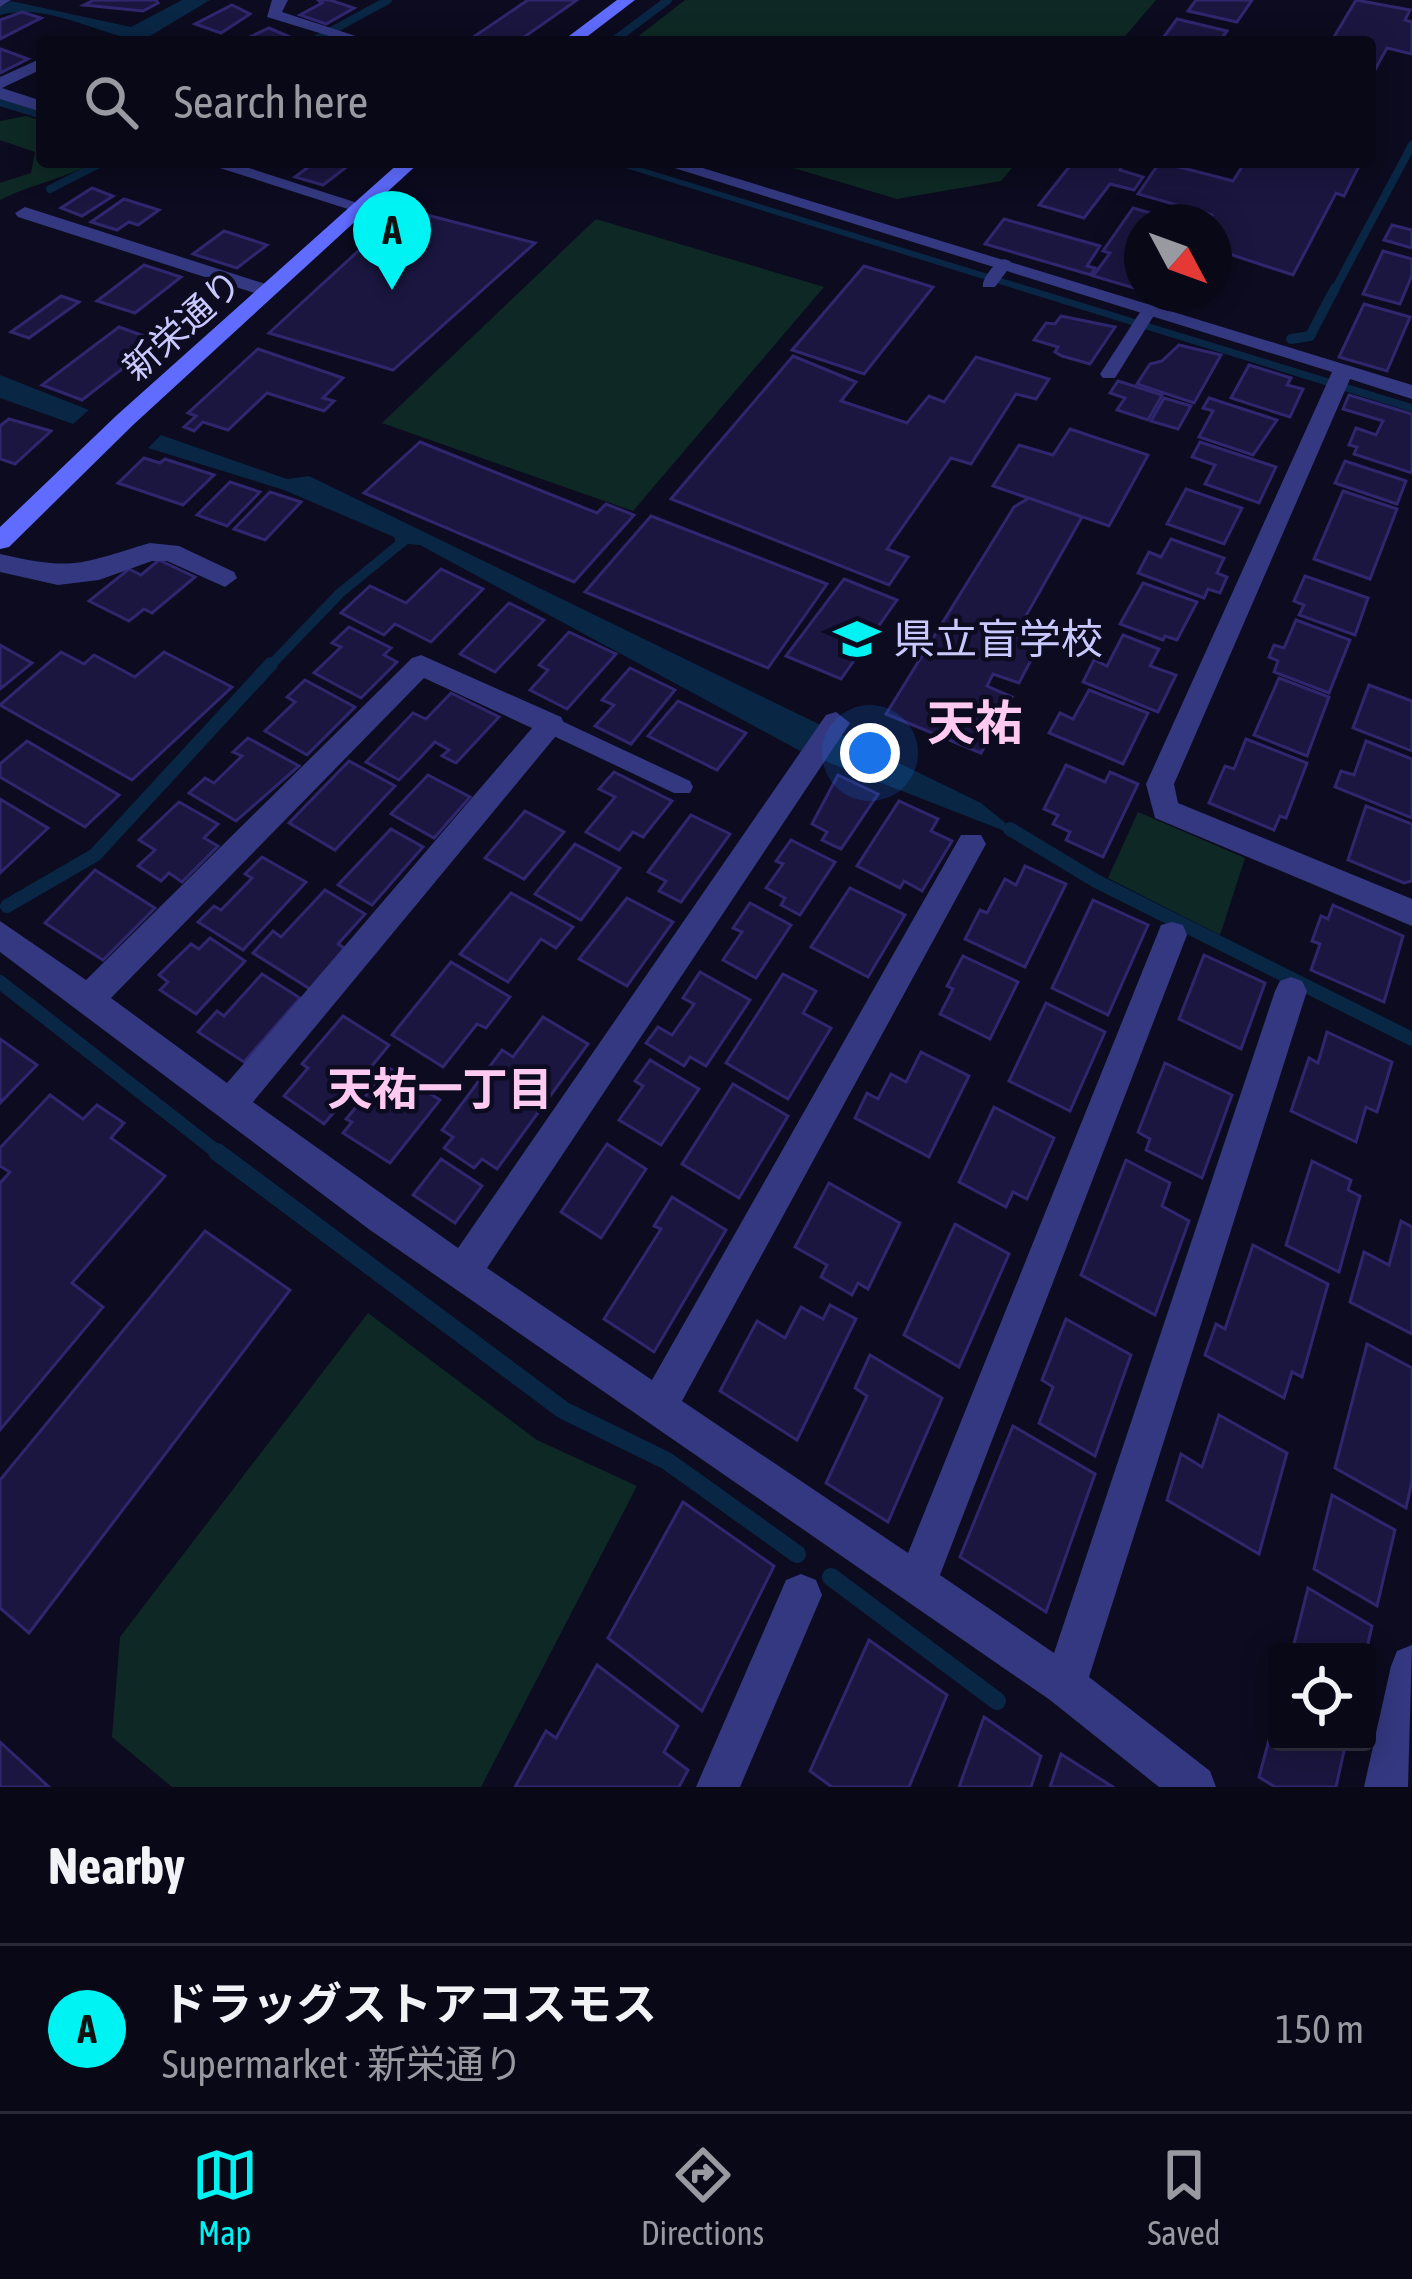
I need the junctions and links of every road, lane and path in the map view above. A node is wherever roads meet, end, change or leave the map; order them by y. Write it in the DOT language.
graph roads {
  1 [pos="280,0"];
  2 [pos="627,0"];
  3 [pos="343,36"];
  4 [pos="577,36"];
  5 [pos="36,58"];
  6 [pos="0,89"];
  7 [pos="36,104"];
  8 [pos="230,168"];
  9 [pos="404,168"];
  10 [pos="682,168"];
  11 [pos="361,207"];
  12 [pos="25,212"];
  13 [pos="268,291"];
  14 [pos="1144,320"];
  15 [pos="1108,374"];
  16 [pos="1338,380"];
  17 [pos="1412,392"];
  18 [pos="0,541"];
  19 [pos="0,562"];
  20 [pos="225,578"];
  21 [pos="836,723"];
  22 [pos="551,725"];
  23 [pos="682,787"];
  24 [pos="971,844"];
  25 [pos="1412,913"];
  26 [pos="0,934"];
  27 [pos="1172,935"];
  28 [pos="1291,991"];
  29 [pos="88,999"];
  30 [pos="230,1105"];
  31 [pos="461,1273"];
  32 [pos="658,1406"];
  33 [pos="916,1583"];
  34 [pos="801,1595"];
  35 [pos="1412,1666"];
  36 [pos="1065,1685"];
  37 [pos="1176,1780"];
  38 [pos="718,1787"];
  39 [pos="1386,1787"];
  1 -- 3 [label="street"];
  2 -- 4 [label="street"];
  5 -- 6 [label="street"];
  6 -- 7 [label="street"];
  8 -- 11 [label="street"];
  9 -- 11 [label="street, 新栄通り"];
  10 -- 14 [label="street"];
  11 -- 13 [label="street, 新栄通り"];
  12 -- 13 [label="street"];
  13 -- 18 [label="street, 新栄通り"];
  14 -- 15 [label="lane"];
  14 -- 16 [label="street"];
  16 -- 17 [label="street"];
  16 -- 25 [label="street"];
  19 -- 20 [label="street"];
  21 -- 31 [label="street"];
  22 -- 23 [label="lane"];
  22 -- 29 [label="street"];
  22 -- 30 [label="street"];
  24 -- 32 [label="street"];
  26 -- 29 [label="street"];
  27 -- 33 [label="street"];
  28 -- 36 [label="street"];
  29 -- 30 [label="street"];
  30 -- 31 [label="street"];
  31 -- 32 [label="street"];
  32 -- 33 [label="street"];
  33 -- 36 [label="street"];
  34 -- 38 [label="street"];
  35 -- 39 [label="street"];
  36 -- 37 [label="street"];
}
